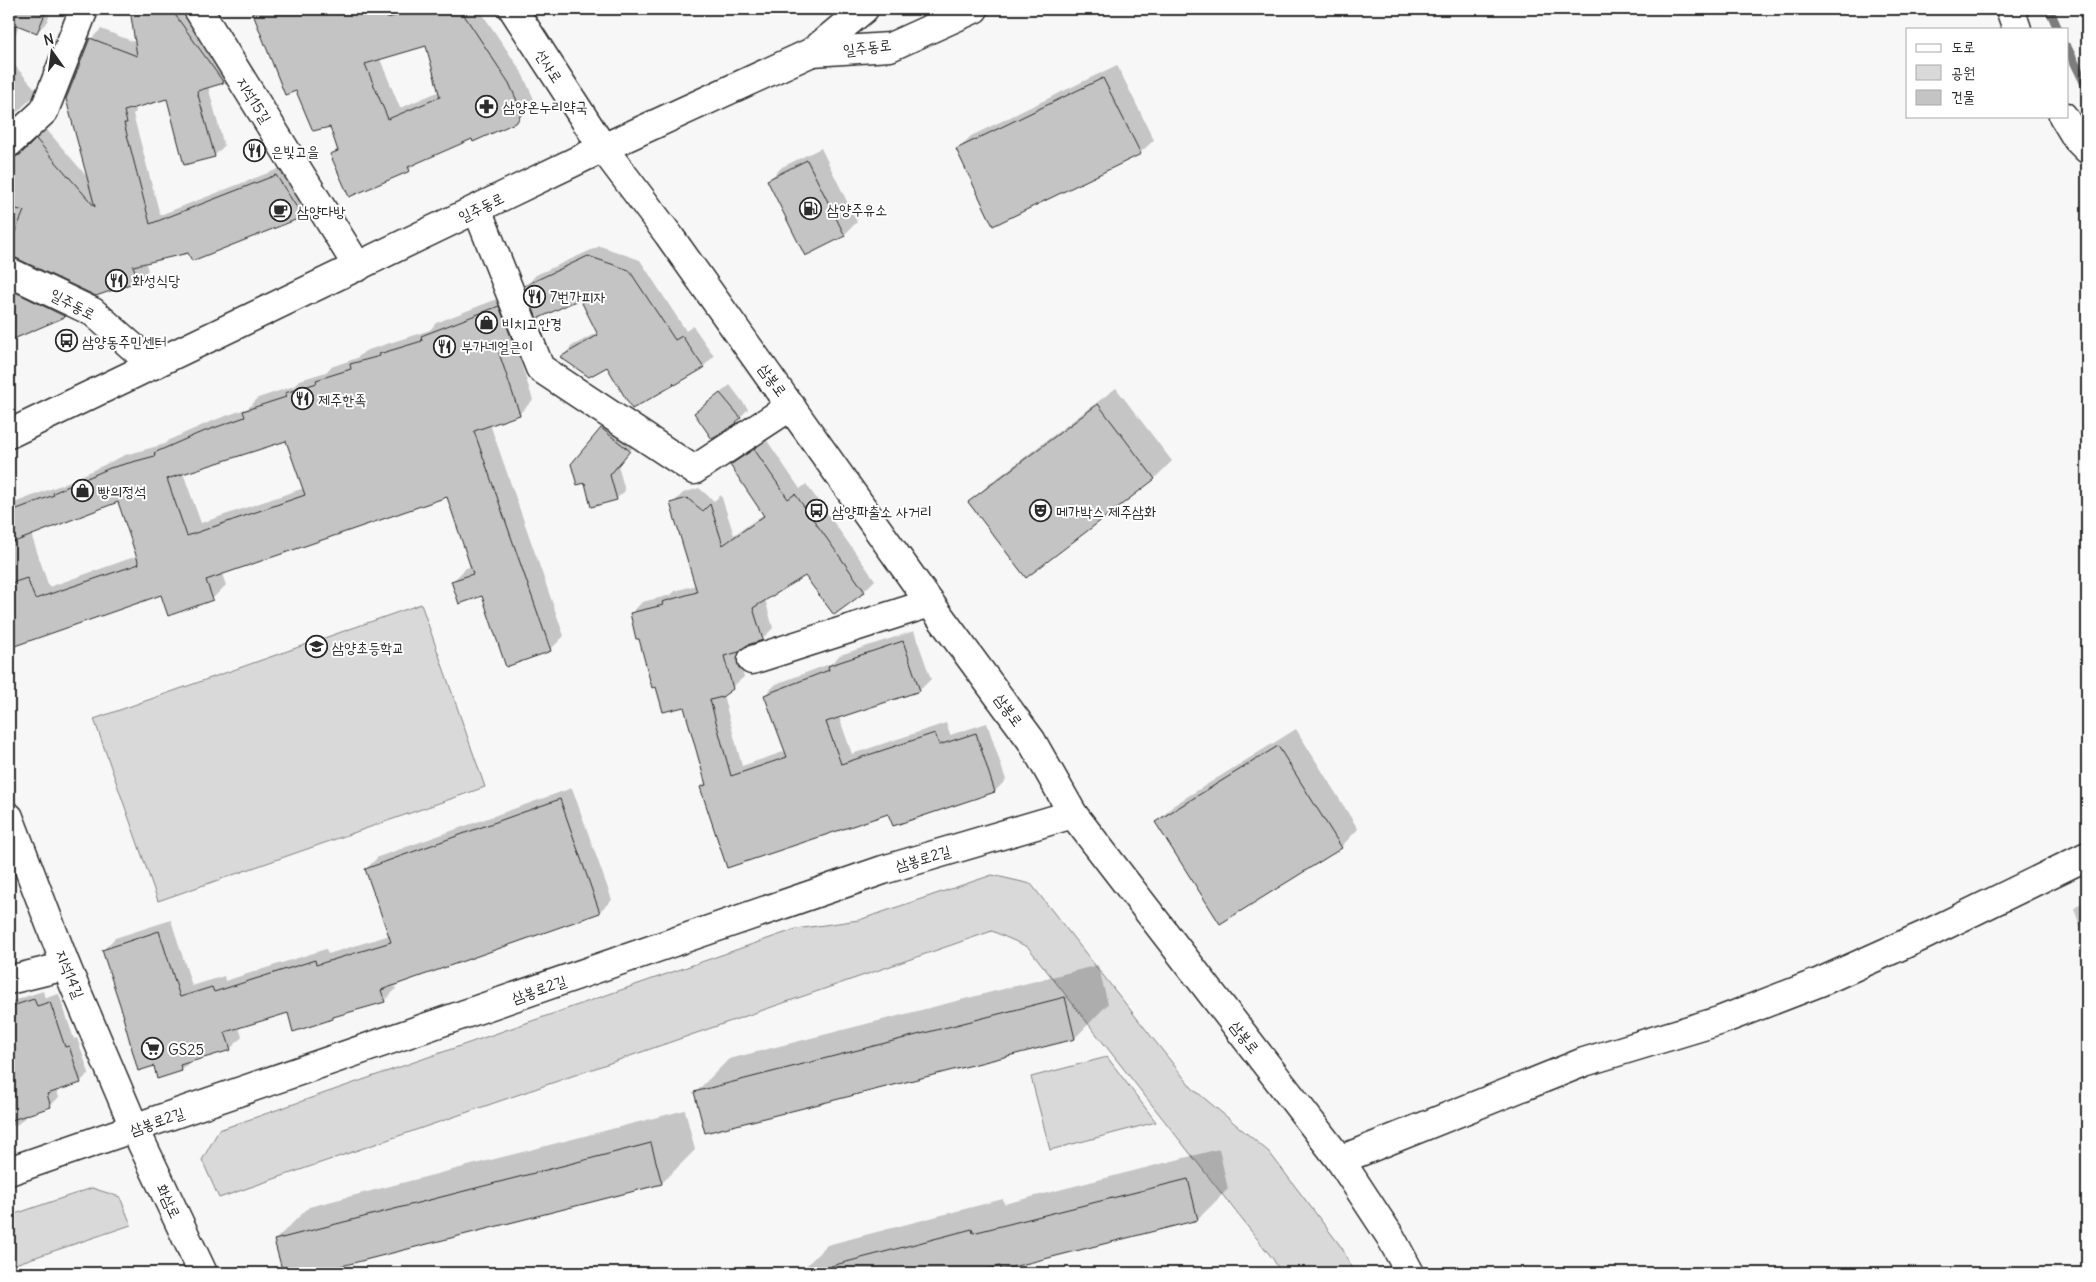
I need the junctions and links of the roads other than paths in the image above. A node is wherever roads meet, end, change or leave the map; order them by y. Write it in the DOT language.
graph roads {
  1 [pos="84,9"];
  2 [pos="198,9"];
  3 [pos="513,9"];
  4 [pos="864,9"];
  5 [pos="871,9"];
  6 [pos="974,9"];
  7 [pos="2010,9"];
  8 [pos="2017,28"];
  9 [pos="890,47"];
  10 [pos="812,52"];
  11 [pos="2064,118"];
  12 [pos="9,143"];
  13 [pos="603,148"];
  14 [pos="2087,148"];
  15 [pos="477,209"];
  16 [pos="358,267"];
  17 [pos="9,272"];
  18 [pos="153,365"];
  19 [pos="791,406"];
  20 [pos="9,434"];
  21 [pos="930,603"];
  22 [pos="752,660"];
  23 [pos="1073,814"];
  24 [pos="9,817"];
  25 [pos="2087,856"];
  26 [pos="66,966"];
  27 [pos="9,980"];
  28 [pos="136,1129"];
  29 [pos="1340,1160"];
  30 [pos="9,1171"];
  31 [pos="203,1273"];
  32 [pos="1410,1273"];
  1 -- 12 [label="street"];
  2 -- 16 [label="street, 지석15길"];
  3 -- 13 [label="street, 선사로"];
  4 -- 10 [label="street, 일주동로"];
  5 -- 9 [label="street"];
  6 -- 9 [label="street, 일주동로"];
  7 -- 8 [label="street"];
  9 -- 10 [label="street, 일주동로"];
  10 -- 13 [label="street, 일주동로"];
  11 -- 14 [label="street"];
  13 -- 15 [label="street, 일주동로"];
  13 -- 19 [label="street, 삼봉로"];
  15 -- 16 [label="street, 일주동로"];
  15 -- 19 [label="street"];
  16 -- 18 [label="street, 일주동로"];
  17 -- 18 [label="street, 일주동로"];
  18 -- 20 [label="street, 일주동로"];
  19 -- 21 [label="street, 삼봉로"];
  21 -- 22 [label="street"];
  21 -- 23 [label="street, 삼봉로"];
  23 -- 28 [label="street, 삼봉로2길"];
  23 -- 29 [label="street, 삼봉로"];
  24 -- 26 [label="street, 지석14길"];
  25 -- 29 [label="street"];
  26 -- 27 [label="street"];
  26 -- 28 [label="street, 지석14길"];
  28 -- 30 [label="street, 삼봉로2길"];
  28 -- 31 [label="street, 화삼로"];
  29 -- 32 [label="street, 삼봉로"];
}
